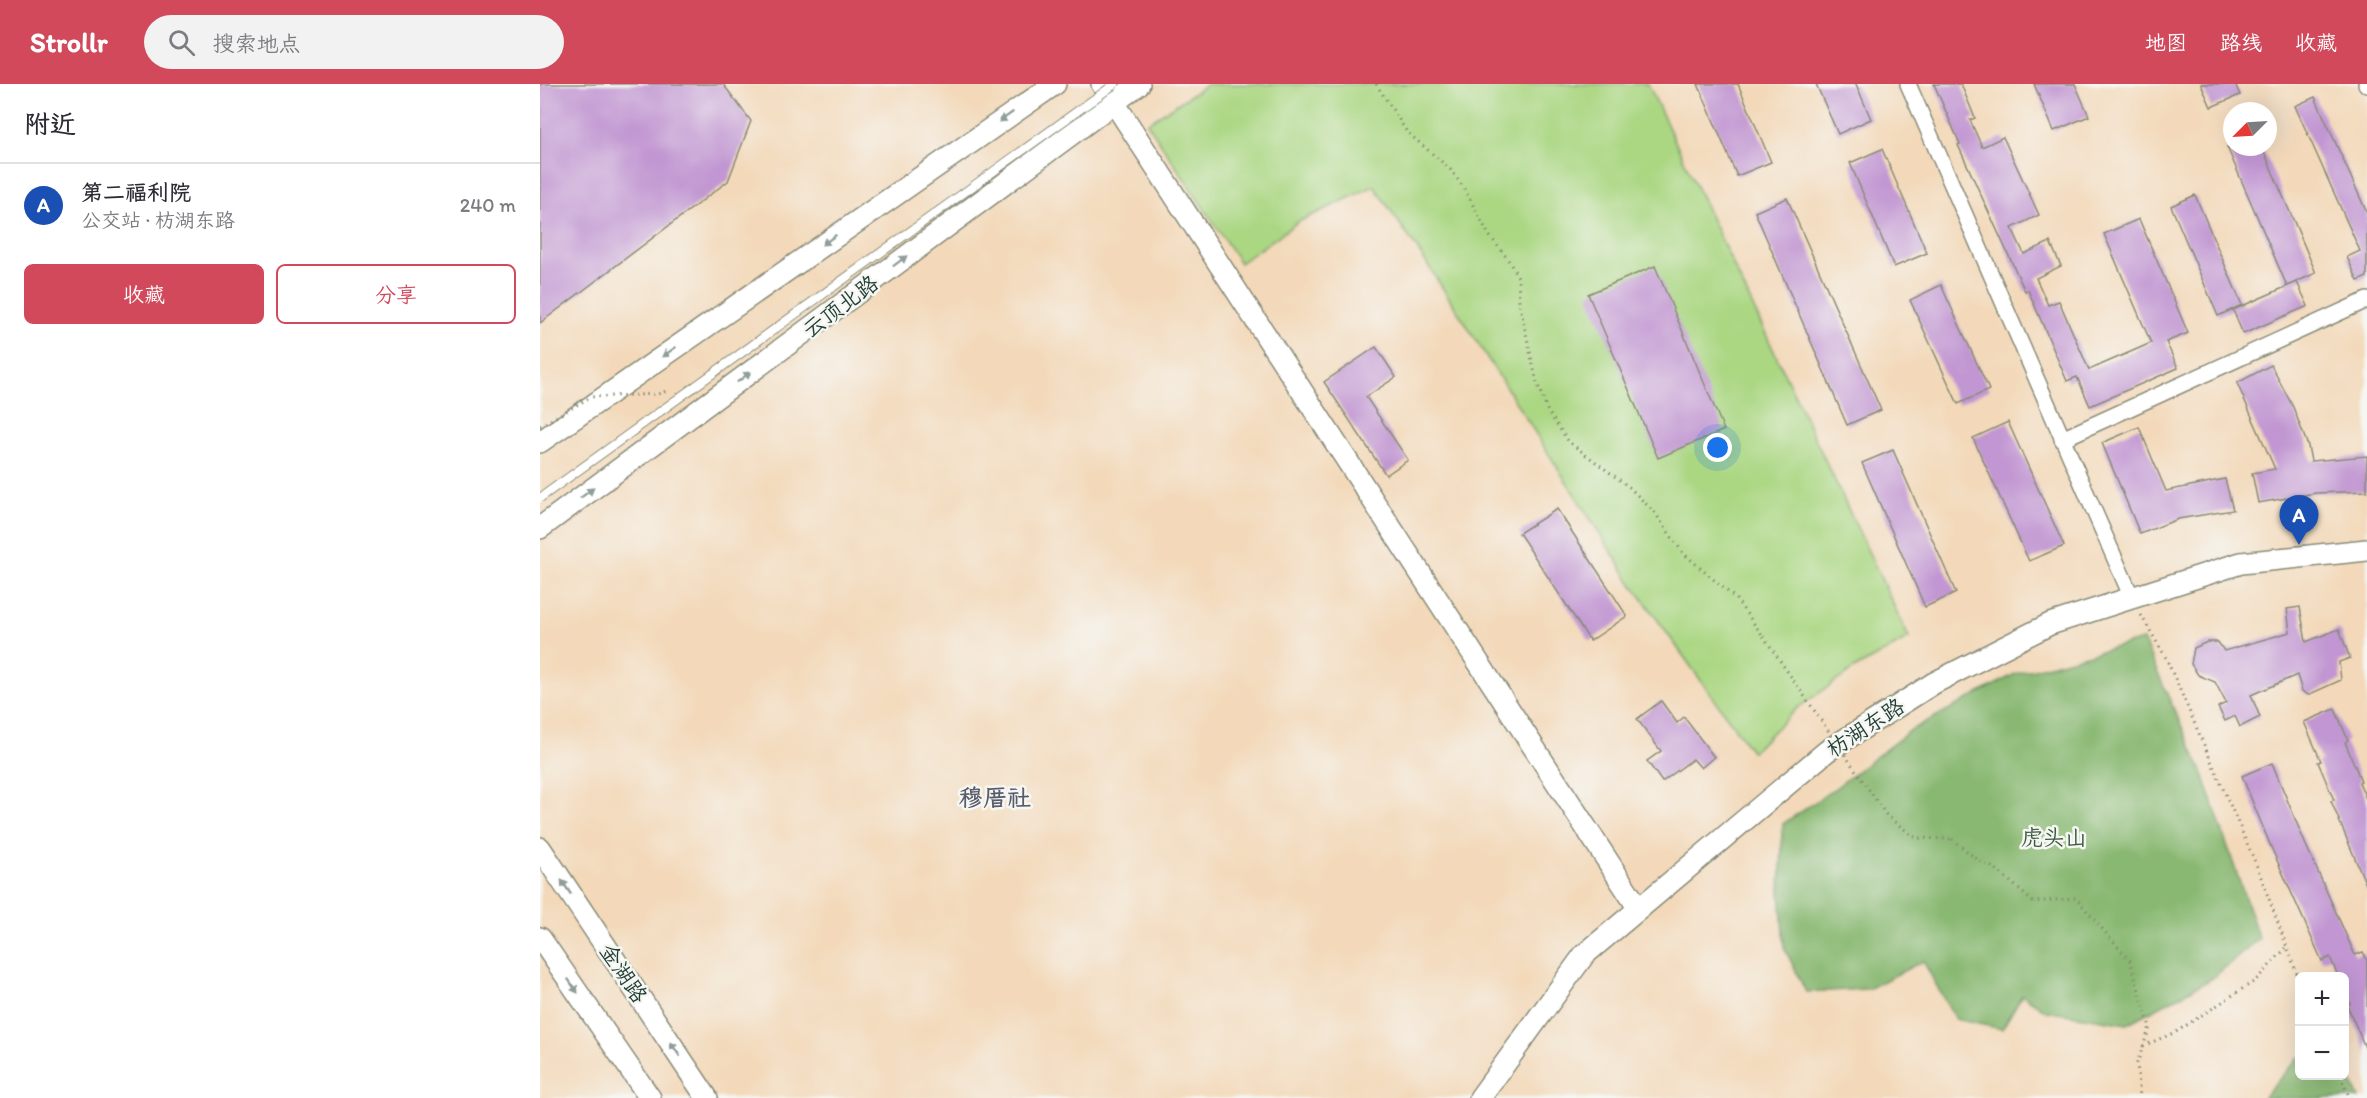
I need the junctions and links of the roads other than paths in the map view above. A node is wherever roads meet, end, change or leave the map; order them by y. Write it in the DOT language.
graph roads {
  1 [pos="1054,84"];
  2 [pos="1102,84"];
  3 [pos="1140,84"];
  4 [pos="1908,84"];
  5 [pos="1114,93"];
  6 [pos="2367,300"];
  7 [pos="2062,439"];
  8 [pos="540,442"];
  9 [pos="540,498"];
  10 [pos="540,528"];
  11 [pos="2367,550"];
  12 [pos="2132,598"];
  13 [pos="540,848"];
  14 [pos="1639,909"];
  15 [pos="540,938"];
  16 [pos="650,1098"];
  17 [pos="707,1098"];
  18 [pos="1480,1098"];
  1 -- 8 [label="street, one-way"];
  2 -- 5 [label="street"];
  3 -- 5 [label="street, 云顶北路"];
  4 -- 7 [label="street"];
  5 -- 9 [label="lane, bridge"];
  10 -- 5 [label="street, 云顶北路, one-way"];
  5 -- 14 [label="street"];
  6 -- 7 [label="street"];
  7 -- 12 [label="street"];
  11 -- 12 [label="street, 枋湖东路"];
  12 -- 14 [label="street, 枋湖东路"];
  17 -- 13 [label="street, 金湖路, one-way"];
  14 -- 18 [label="street, 枋湖东路"];
  15 -- 16 [label="street, one-way"];
}
